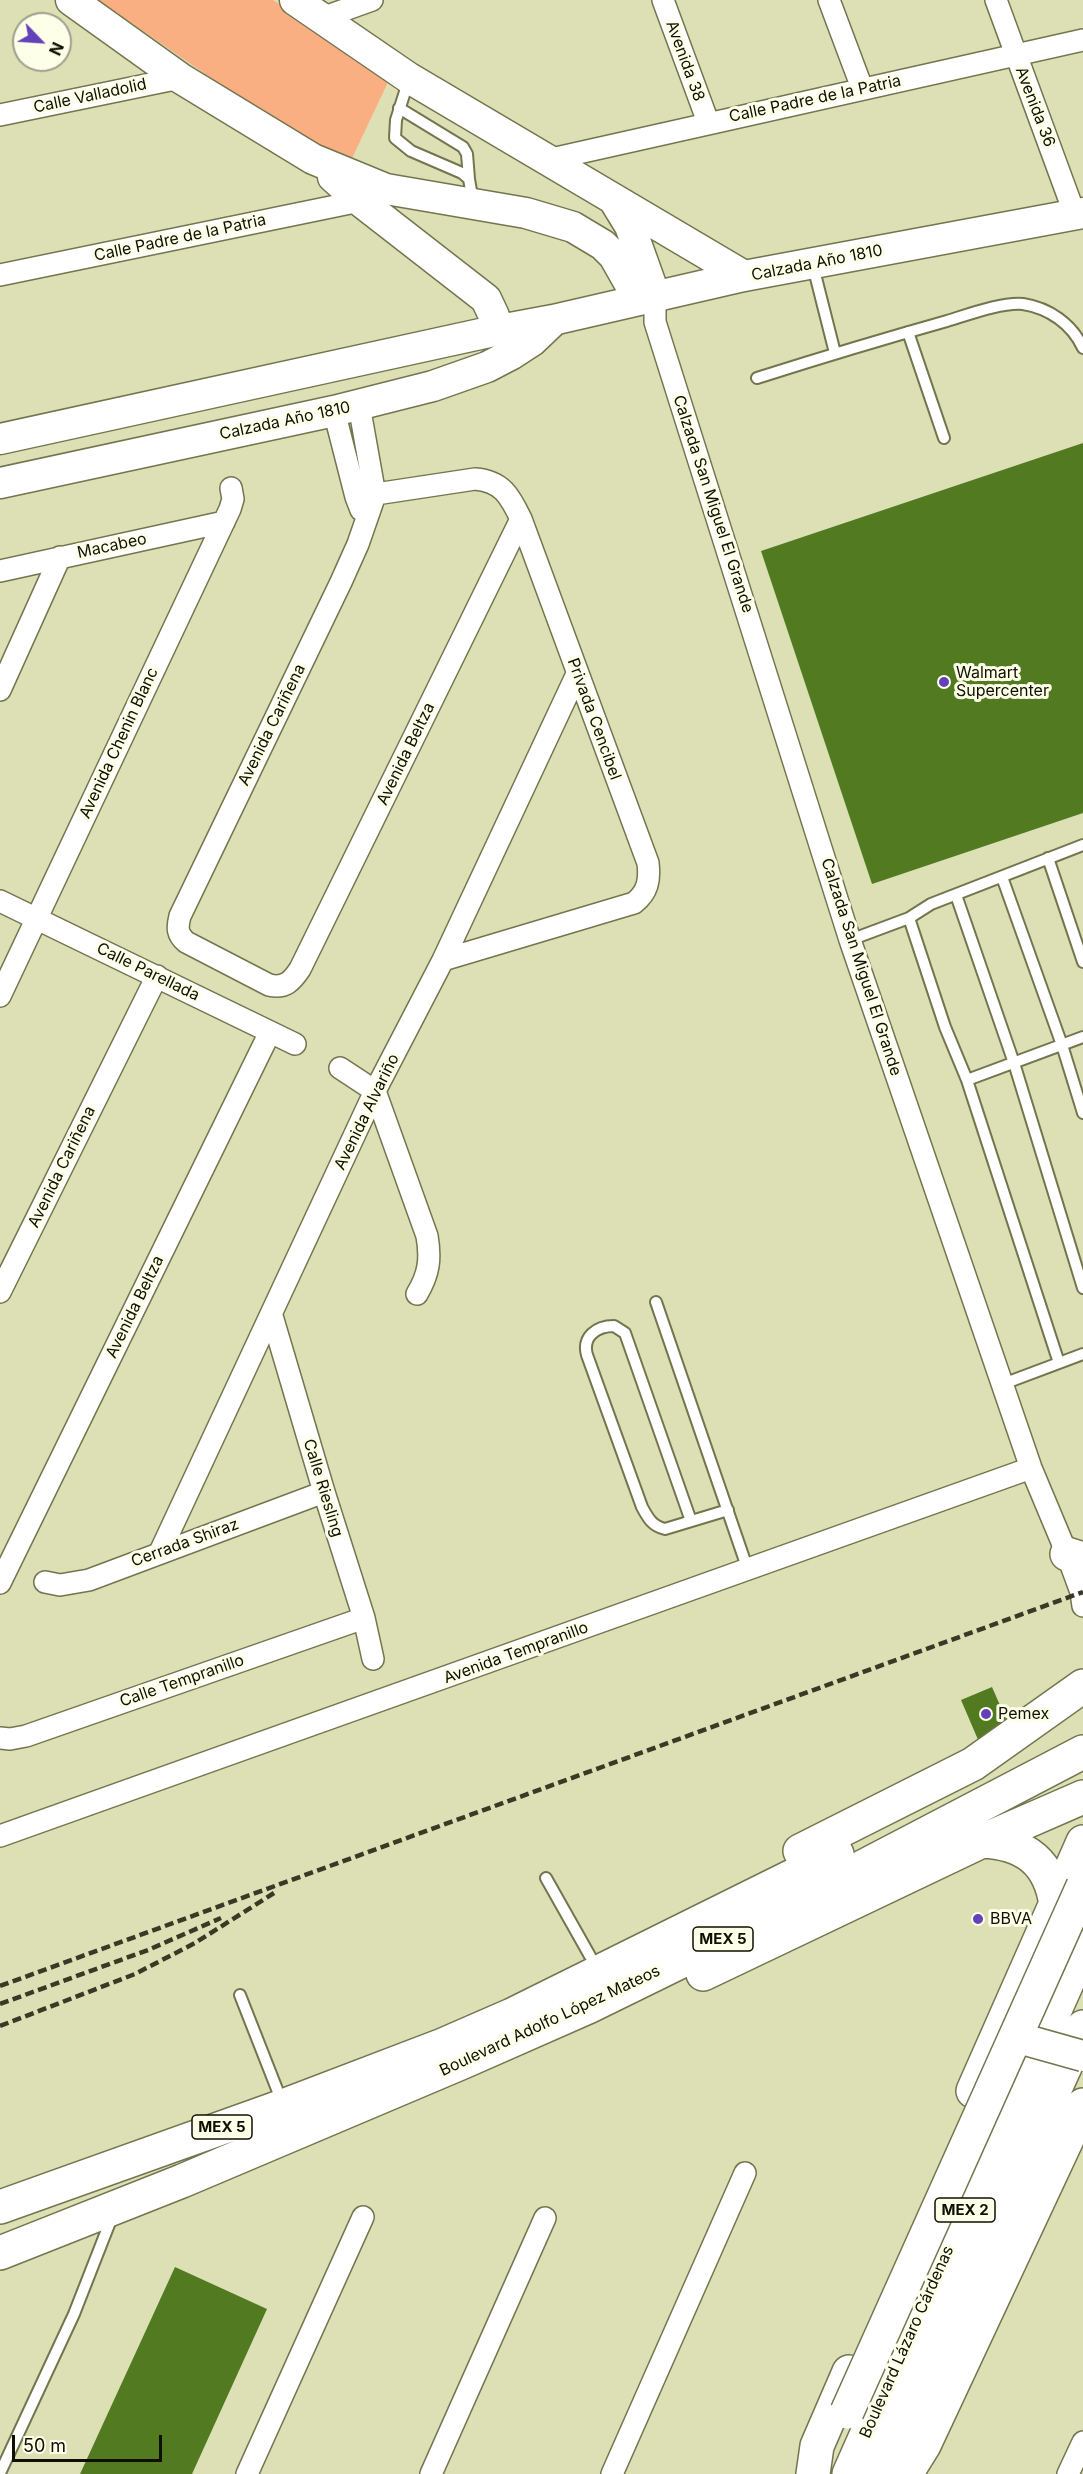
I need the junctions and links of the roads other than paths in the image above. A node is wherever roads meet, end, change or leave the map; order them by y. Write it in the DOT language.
graph roads {
  1 [pos="71,0"];
  2 [pos="295,0"];
  3 [pos="372,0"];
  4 [pos="663,0"];
  5 [pos="829,0"];
  6 [pos="996,0"];
  7 [pos="322,18"];
  8 [pos="1083,40"];
  9 [pos="1016,56"];
  10 [pos="180,78"];
  11 [pos="409,78"];
  12 [pos="862,88"];
  13 [pos="399,108"];
  14 [pos="0,115"];
  15 [pos="708,122"];
  16 [pos="313,159"];
  17 [pos="547,160"];
  18 [pos="471,192"];
  19 [pos="613,199"];
  20 [pos="360,201"];
  21 [pos="1079,214"];
  22 [pos="813,263"];
  23 [pos="0,274"];
  24 [pos="744,276"];
  25 [pos="650,306"];
  26 [pos="554,320"];
  27 [pos="494,331"];
  28 [pos="908,332"];
  29 [pos="1083,348"];
  30 [pos="835,353"];
  31 [pos="757,378"];
  32 [pos="346,408"];
  33 [pos="944,438"];
  34 [pos="0,439"];
  35 [pos="0,483"];
  36 [pos="231,488"];
  37 [pos="365,496"];
  38 [pos="521,519"];
  39 [pos="224,522"];
  40 [pos="60,557"];
  41 [pos="0,571"];
  42 [pos="577,674"];
  43 [pos="0,690"];
  44 [pos="1083,845"];
  45 [pos="1048,858"];
  46 [pos="1002,877"];
  47 [pos="956,895"];
  48 [pos="0,901"];
  49 [pos="37,918"];
  50 [pos="909,918"];
  51 [pos="177,927"];
  52 [pos="850,940"];
  53 [pos="443,960"];
  54 [pos="1083,962"];
  55 [pos="157,976"];
  56 [pos="0,996"];
  57 [pos="270,1032"];
  58 [pos="1083,1037"];
  59 [pos="295,1044"];
  60 [pos="1062,1045"];
  61 [pos="1014,1063"];
  62 [pos="340,1068"];
  63 [pos="967,1080"];
  64 [pos="375,1091"];
  65 [pos="1083,1113"];
  66 [pos="1083,1288"];
  67 [pos="0,1292"];
  68 [pos="417,1294"];
  69 [pos="656,1302"];
  70 [pos="272,1316"];
  71 [pos="1083,1354"];
  72 [pos="1059,1363"];
  73 [pos="1003,1384"];
  74 [pos="1031,1468"];
  75 [pos="324,1492"];
  76 [pos="728,1510"];
  77 [pos="691,1521"];
  78 [pos="160,1552"];
  79 [pos="1075,1557"];
  80 [pos="748,1570"];
  81 [pos="2,1574"];
  82 [pos="45,1582"];
  83 [pos="1083,1606"];
  84 [pos="364,1618"];
  85 [pos="373,1659"];
  86 [pos="1083,1686"];
  87 [pos="1083,1731"];
  88 [pos="0,1738"];
  89 [pos="1083,1752"];
  90 [pos="1083,1797"];
  91 [pos="0,1836"];
  92 [pos="982,1841"];
  93 [pos="1083,1842"];
  94 [pos="546,1878"];
  95 [pos="1083,1886"];
  96 [pos="1056,1905"];
  97 [pos="1083,1947"];
  98 [pos="590,1956"];
  99 [pos="240,1995"];
  100 [pos="1083,2027"];
  101 [pos="1007,2034"];
  102 [pos="443,2045"];
  103 [pos="1083,2056"];
  104 [pos="283,2106"];
  105 [pos="1083,2106"];
  106 [pos="745,2173"];
  107 [pos="0,2207"];
  108 [pos="363,2217"];
  109 [pos="97,2218"];
  110 [pos="545,2218"];
  111 [pos="0,2253"];
  112 [pos="1083,2442"];
  113 [pos="0,2473"];
  114 [pos="247,2474"];
  115 [pos="431,2474"];
  116 [pos="612,2474"];
  117 [pos="813,2474"];
  118 [pos="820,2474"];
  119 [pos="849,2474"];
  120 [pos="881,2474"];
  121 [pos="906,2474"];
  122 [pos="1068,2474"];
  1 -- 10 [label="street, Calzada San Miguel El Grande"];
  2 -- 7 [label="street, Calzada San Miguel El Grande"];
  3 -- 7 [label="street"];
  4 -- 15 [label="street, Avenida 38"];
  5 -- 12 [label="street"];
  6 -- 9 [label="street, Avenida 36"];
  7 -- 11 [label="street, Calzada San Miguel El Grande"];
  8 -- 9 [label="street, Calle Padre de la Patria"];
  9 -- 12 [label="street, Calle Padre de la Patria"];
  9 -- 21 [label="street, Avenida 36"];
  10 -- 14 [label="street, Calle Valladolid"];
  10 -- 16 [label="street, Calzada San Miguel El Grande"];
  11 -- 13 [label="lane"];
  11 -- 17 [label="street, Calzada San Miguel El Grande"];
  12 -- 15 [label="street, Calle Padre de la Patria"];
  13 -- 18 [label="lane"];
  13 -- 18 [label="lane"];
  15 -- 17 [label="street, Calle Padre de la Patria"];
  16 -- 18 [label="street, Calzada San Miguel El Grande"];
  16 -- 20 [label="street"];
  17 -- 19 [label="street, Calzada San Miguel El Grande"];
  18 -- 25 [label="street, Calzada San Miguel El Grande"];
  19 -- 24 [label="street"];
  19 -- 25 [label="street, Calzada San Miguel El Grande"];
  20 -- 23 [label="street, Calle Padre de la Patria"];
  20 -- 27 [label="street"];
  21 -- 22 [label="street, Calzada Año 1810"];
  22 -- 24 [label="street, Calzada Año 1810"];
  22 -- 30 [label="lane"];
  24 -- 25 [label="street, Calzada Año 1810"];
  25 -- 26 [label="street, Calzada Año 1810"];
  25 -- 52 [label="street, Calzada San Miguel El Grande"];
  26 -- 27 [label="street, Calzada Año 1810"];
  26 -- 32 [label="street, Calzada Año 1810"];
  27 -- 34 [label="street, Calzada Año 1810"];
  28 -- 29 [label="lane"];
  28 -- 30 [label="lane"];
  28 -- 33 [label="lane"];
  30 -- 31 [label="lane"];
  32 -- 35 [label="street, Calzada Año 1810"];
  32 -- 37 [label="street, Avenida Cariñena"];
  36 -- 39 [label="street, Avenida Chenin Blanc"];
  37 -- 38 [label="street, Privada Cencibel"];
  37 -- 51 [label="street, Avenida Cariñena"];
  38 -- 42 [label="street, Privada Cencibel"];
  38 -- 51 [label="street, Avenida Beltza"];
  39 -- 40 [label="street, Macabeo"];
  39 -- 49 [label="street, Avenida Chenin Blanc"];
  40 -- 41 [label="street, Macabeo"];
  40 -- 43 [label="street"];
  42 -- 53 [label="street, Avenida Alvariño"];
  42 -- 53 [label="street, Privada Cencibel"];
  44 -- 45 [label="lane"];
  45 -- 46 [label="lane"];
  45 -- 54 [label="lane"];
  46 -- 47 [label="lane"];
  46 -- 60 [label="lane"];
  47 -- 50 [label="lane"];
  47 -- 61 [label="lane"];
  48 -- 49 [label="street, Calle Parellada"];
  49 -- 55 [label="street, Calle Parellada"];
  49 -- 56 [label="street, Avenida Chenin Blanc"];
  50 -- 52 [label="lane"];
  50 -- 63 [label="lane"];
  52 -- 73 [label="street, Calzada San Miguel El Grande"];
  53 -- 64 [label="street, Avenida Alvariño"];
  55 -- 57 [label="street, Calle Parellada"];
  55 -- 67 [label="street, Avenida Cariñena"];
  57 -- 59 [label="street, Calle Parellada"];
  57 -- 81 [label="street, Avenida Beltza"];
  58 -- 60 [label="lane"];
  60 -- 61 [label="lane"];
  60 -- 65 [label="lane"];
  61 -- 63 [label="lane"];
  61 -- 66 [label="lane"];
  62 -- 64 [label="street"];
  63 -- 72 [label="lane"];
  64 -- 68 [label="street"];
  64 -- 70 [label="street, Avenida Alvariño"];
  69 -- 76 [label="lane"];
  70 -- 75 [label="street, Calle Riesling"];
  70 -- 78 [label="street, Avenida Alvariño"];
  71 -- 72 [label="lane"];
  72 -- 73 [label="lane"];
  73 -- 74 [label="street, Calzada San Miguel El Grande"];
  74 -- 79 [label="street, Calzada San Miguel El Grande"];
  74 -- 80 [label="street, Avenida Tempranillo"];
  75 -- 78 [label="street, Cerrada Shiraz"];
  75 -- 84 [label="street, Calle Riesling"];
  76 -- 77 [label="lane"];
  76 -- 80 [label="lane"];
  77 -- 77 [label="lane"];
  78 -- 82 [label="street, Cerrada Shiraz"];
  79 -- 83 [label="street, Calzada San Miguel El Grande"];
  80 -- 91 [label="street, Avenida Tempranillo"];
  84 -- 85 [label="street, Calle Riesling"];
  84 -- 88 [label="street, Calle Tempranillo"];
  86 -- 98 [label="highway"];
  87 -- 102 [label="highway, Boulevard Adolfo López Mateos / MEX 5"];
  89 -- 109 [label="highway, Boulevard Adolfo López Mateos / MEX 5"];
  90 -- 92 [label="highway"];
  92 -- 96 [label="highway"];
  92 -- 109 [label="highway"];
  93 -- 96 [label="highway"];
  94 -- 98 [label="lane"];
  95 -- 118 [label="highway, bridge"];
  96 -- 101 [label="highway"];
  97 -- 119 [label="highway, Boulevard Lázaro Cárdenas / MEX 2"];
  98 -- 102 [label="highway"];
  99 -- 104 [label="lane"];
  100 -- 120 [label="highway, Boulevard Lázaro Cárdenas / MEX 2"];
  101 -- 103 [label="street, bridge"];
  101 -- 117 [label="highway"];
  102 -- 104 [label="highway, Boulevard Adolfo López Mateos / MEX 5"];
  104 -- 107 [label="highway, Boulevard Adolfo López Mateos / MEX 5"];
  105 -- 121 [label="highway"];
  106 -- 116 [label="street"];
  108 -- 114 [label="street"];
  109 -- 111 [label="highway, Boulevard Adolfo López Mateos"];
  109 -- 113 [label="lane"];
  110 -- 115 [label="street"];
  112 -- 122 [label="street"];
}
